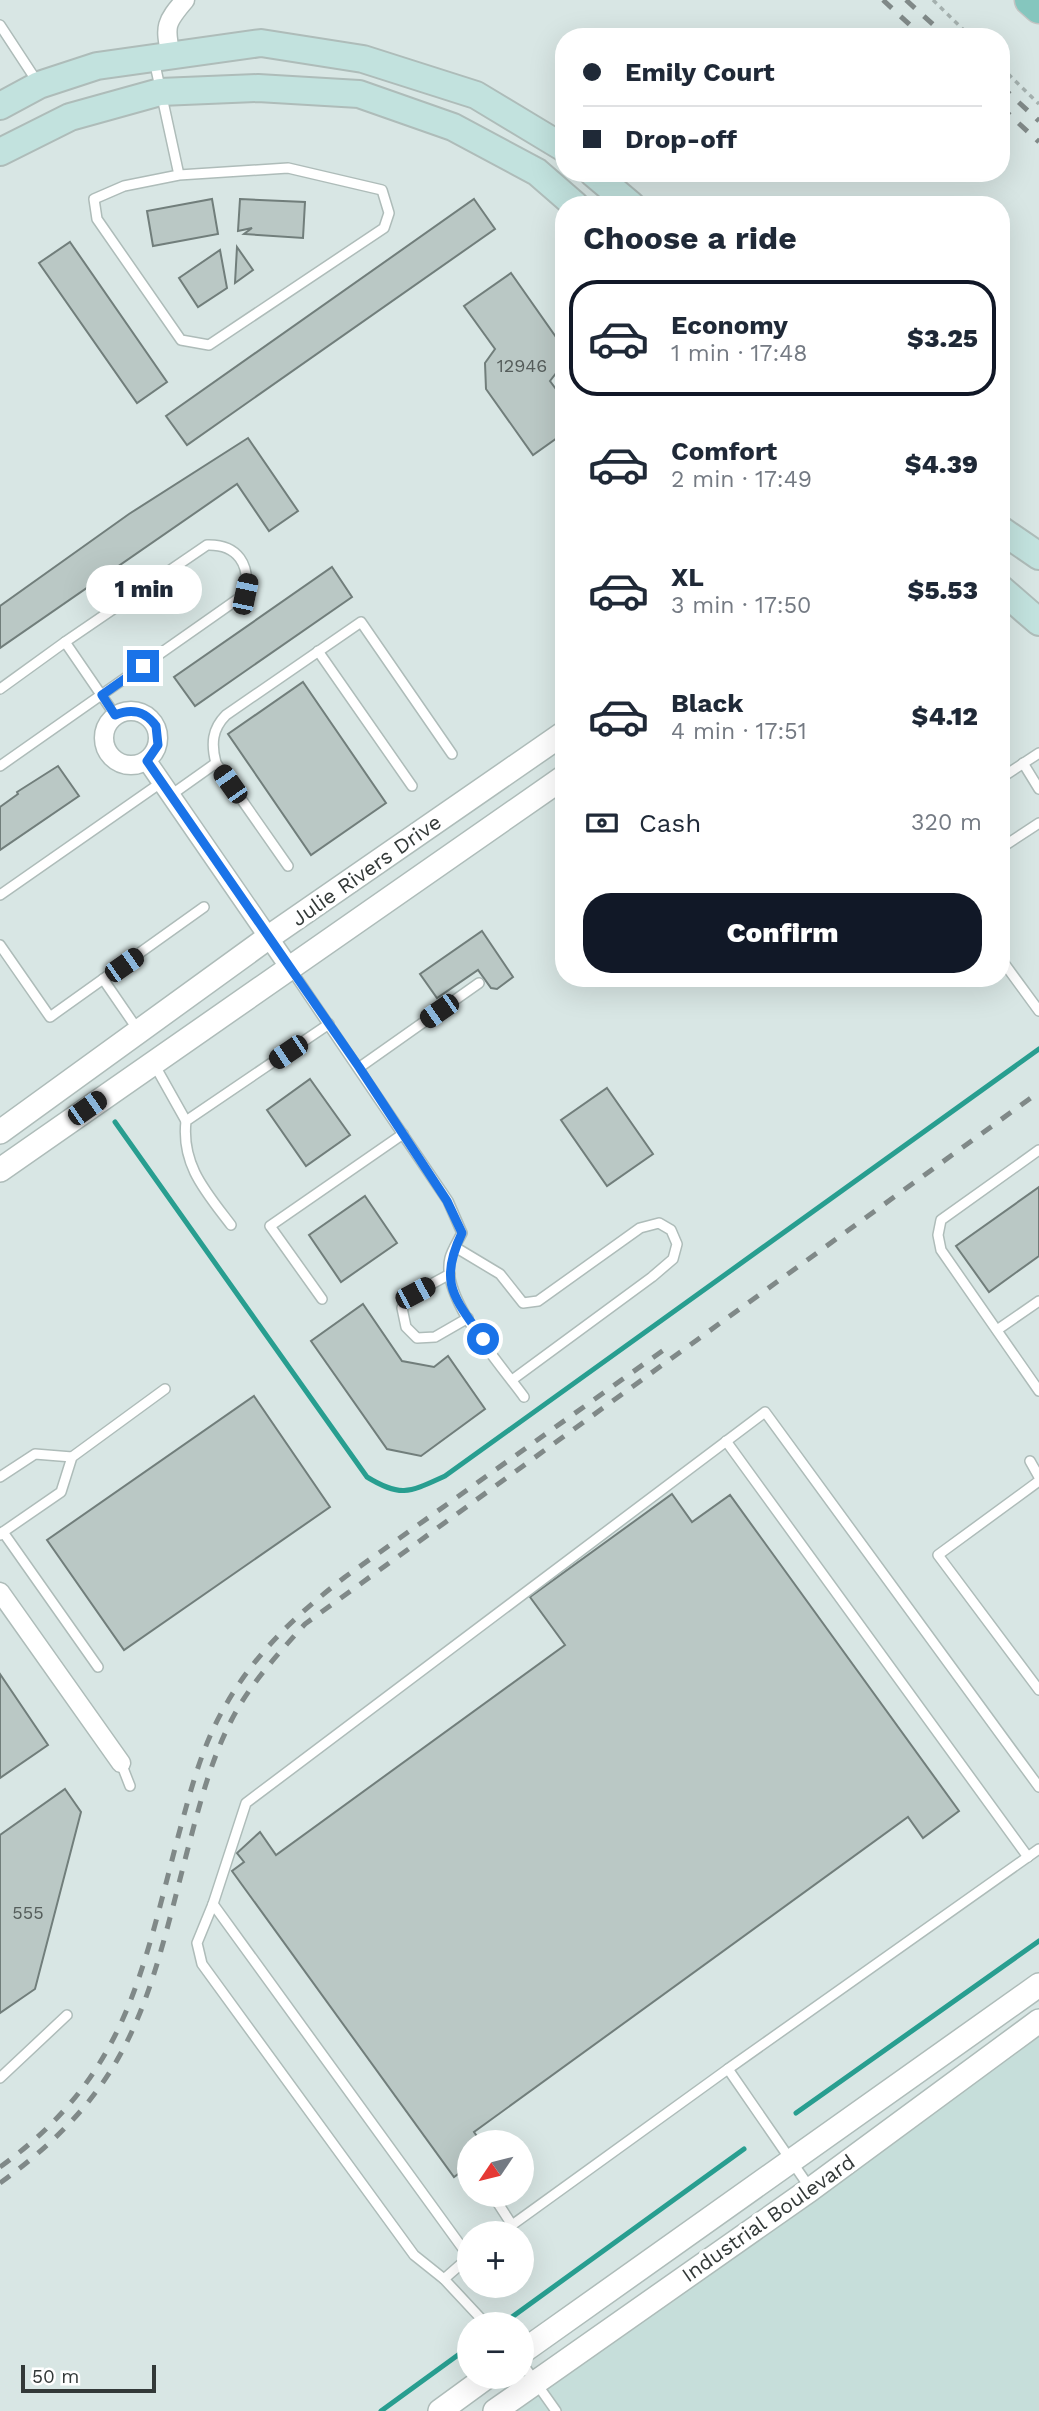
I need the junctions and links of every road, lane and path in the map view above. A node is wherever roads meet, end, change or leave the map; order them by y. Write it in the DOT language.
graph roads {
  1 [pos="185,0"];
  2 [pos="933,0"];
  3 [pos="1030,0"];
  4 [pos="1039,8"];
  5 [pos="0,25"];
  6 [pos="962,28"];
  7 [pos="162,56"];
  8 [pos="1010,76"];
  9 [pos="39,85"];
  10 [pos="160,92"];
  11 [pos="1039,104"];
  12 [pos="0,106"];
  13 [pos="555,143"];
  14 [pos="0,152"];
  15 [pos="179,175"];
  16 [pos="604,182"];
  17 [pos="565,196"];
  18 [pos="620,196"];
  19 [pos="1010,536"];
  20 [pos="1039,556"];
  21 [pos="1010,597"];
  22 [pos="1039,622"];
  23 [pos="65,642"];
  24 [pos="318,651"];
  25 [pos="0,689"];
  26 [pos="102,695"];
  27 [pos="115,715"];
  28 [pos="555,739"];
  29 [pos="1039,753"];
  30 [pos="452,754"];
  31 [pos="526,760"];
  32 [pos="147,761"];
  33 [pos="216,763"];
  34 [pos="1023,763"];
  35 [pos="0,766"];
  36 [pos="1010,772"];
  37 [pos="555,782"];
  38 [pos="555,784"];
  39 [pos="412,786"];
  40 [pos="166,789"];
  41 [pos="1039,789"];
  42 [pos="1039,823"];
  43 [pos="1010,842"];
  44 [pos="288,866"];
  45 [pos="0,895"];
  46 [pos="204,907"];
  47 [pos="269,937"];
  48 [pos="0,945"];
  49 [pos="289,967"];
  50 [pos="1010,971"];
  51 [pos="103,979"];
  52 [pos="480,983"];
  53 [pos="1039,1011"];
  54 [pos="329,1024"];
  55 [pos="139,1031"];
  56 [pos="153,1062"];
  57 [pos="359,1067"];
  58 [pos="186,1121"];
  59 [pos="0,1132"];
  60 [pos="404,1134"];
  61 [pos="1039,1150"];
  62 [pos="0,1170"];
  63 [pos="231,1225"];
  64 [pos="455,1247"];
  65 [pos="450,1274"];
  66 [pos="322,1300"];
  67 [pos="1039,1301"];
  68 [pos="468,1318"];
  69 [pos="997,1330"];
  70 [pos="512,1380"];
  71 [pos="165,1389"];
  72 [pos="1039,1391"];
  73 [pos="524,1397"];
  74 [pos="726,1441"];
  75 [pos="72,1457"];
  76 [pos="1030,1461"];
  77 [pos="0,1477"];
  78 [pos="1039,1479"];
  79 [pos="2,1534"];
  80 [pos="0,1592"];
  81 [pos="98,1667"];
  82 [pos="1039,1690"];
  83 [pos="121,1763"];
  84 [pos="130,1786"];
  85 [pos="1039,1787"];
  86 [pos="1039,1849"];
  87 [pos="1028,1857"];
  88 [pos="212,1904"];
  89 [pos="1039,1985"];
  90 [pos="67,2015"];
  91 [pos="1039,2021"];
  92 [pos="728,2069"];
  93 [pos="0,2078"];
  94 [pos="791,2159"];
  95 [pos="811,2189"];
  96 [pos="518,2221"];
  97 [pos="457,2242"];
  98 [pos="457,2267"];
  99 [pos="444,2279"];
  100 [pos="475,2312"];
  101 [pos="534,2343"];
  102 [pos="534,2379"];
  103 [pos="536,2382"];
  104 [pos="470,2389"];
  105 [pos="440,2411"];
  106 [pos="495,2411"];
  107 [pos="556,2411"];
  1 -- 7 [label="street"];
  2 -- 6 [label="path"];
  3 -- 4 [label="main road"];
  5 -- 9 [label="lane"];
  7 -- 9 [label="main road"];
  7 -- 10 [label="lane"];
  7 -- 13 [label="main road"];
  8 -- 11 [label="path"];
  9 -- 12 [label="main road"];
  10 -- 14 [label="main road"];
  10 -- 15 [label="lane"];
  10 -- 17 [label="main road"];
  15 -- 15 [label="lane"];
  16 -- 18 [label="main road"];
  19 -- 20 [label="main road"];
  21 -- 22 [label="main road"];
  23 -- 25 [label="lane"];
  23 -- 26 [label="lane"];
  23 -- 26 [label="lane"];
  24 -- 30 [label="lane"];
  24 -- 33 [label="lane"];
  24 -- 39 [label="lane"];
  26 -- 27 [label="lane"];
  26 -- 35 [label="lane"];
  27 -- 32 [label="street"];
  27 -- 32 [label="street"];
  28 -- 31 [label="street, Julie Rivers Drive"];
  29 -- 34 [label="lane"];
  31 -- 37 [label="street"];
  31 -- 47 [label="street, Julie Rivers Drive"];
  32 -- 40 [label="street"];
  33 -- 40 [label="lane"];
  33 -- 44 [label="lane"];
  34 -- 36 [label="lane"];
  34 -- 41 [label="lane"];
  38 -- 49 [label="street, Julie Rivers Drive"];
  40 -- 45 [label="lane"];
  40 -- 47 [label="street"];
  42 -- 43 [label="lane"];
  46 -- 51 [label="lane"];
  47 -- 49 [label="street"];
  47 -- 55 [label="street, Julie Rivers Drive"];
  48 -- 51 [label="lane"];
  49 -- 54 [label="lane"];
  49 -- 56 [label="street, Julie Rivers Drive"];
  50 -- 53 [label="lane"];
  51 -- 55 [label="lane"];
  52 -- 57 [label="lane"];
  54 -- 57 [label="lane"];
  54 -- 58 [label="lane"];
  55 -- 56 [label="street"];
  55 -- 59 [label="street, Julie Rivers Drive"];
  56 -- 58 [label="lane"];
  56 -- 62 [label="street, Julie Rivers Drive"];
  57 -- 60 [label="lane"];
  58 -- 63 [label="lane"];
  60 -- 64 [label="lane"];
  60 -- 66 [label="lane"];
  61 -- 69 [label="lane"];
  64 -- 65 [label="lane"];
  64 -- 70 [label="lane"];
  65 -- 68 [label="lane"];
  65 -- 68 [label="lane"];
  67 -- 69 [label="lane"];
  68 -- 70 [label="lane"];
  69 -- 72 [label="lane"];
  70 -- 73 [label="lane"];
  71 -- 75 [label="lane"];
  74 -- 85 [label="lane"];
  74 -- 87 [label="lane"];
  74 -- 88 [label="lane"];
  75 -- 77 [label="lane"];
  75 -- 79 [label="lane"];
  76 -- 78 [label="lane"];
  78 -- 82 [label="lane"];
  79 -- 81 [label="lane"];
  80 -- 83 [label="street"];
  83 -- 84 [label="lane"];
  86 -- 87 [label="lane"];
  87 -- 92 [label="lane"];
  88 -- 97 [label="lane"];
  88 -- 99 [label="lane"];
  89 -- 94 [label="street, Industrial Boulevard"];
  90 -- 93 [label="lane"];
  91 -- 95 [label="street, Industrial Boulevard"];
  92 -- 94 [label="lane"];
  92 -- 96 [label="lane"];
  94 -- 95 [label="lane"];
  94 -- 101 [label="street, Industrial Boulevard"];
  95 -- 103 [label="street, Industrial Boulevard"];
  98 -- 99 [label="lane"];
  99 -- 100 [label="lane"];
  102 -- 103 [label="lane"];
  103 -- 106 [label="street, Industrial Boulevard"];
  103 -- 107 [label="lane"];
  104 -- 105 [label="street"];
}
